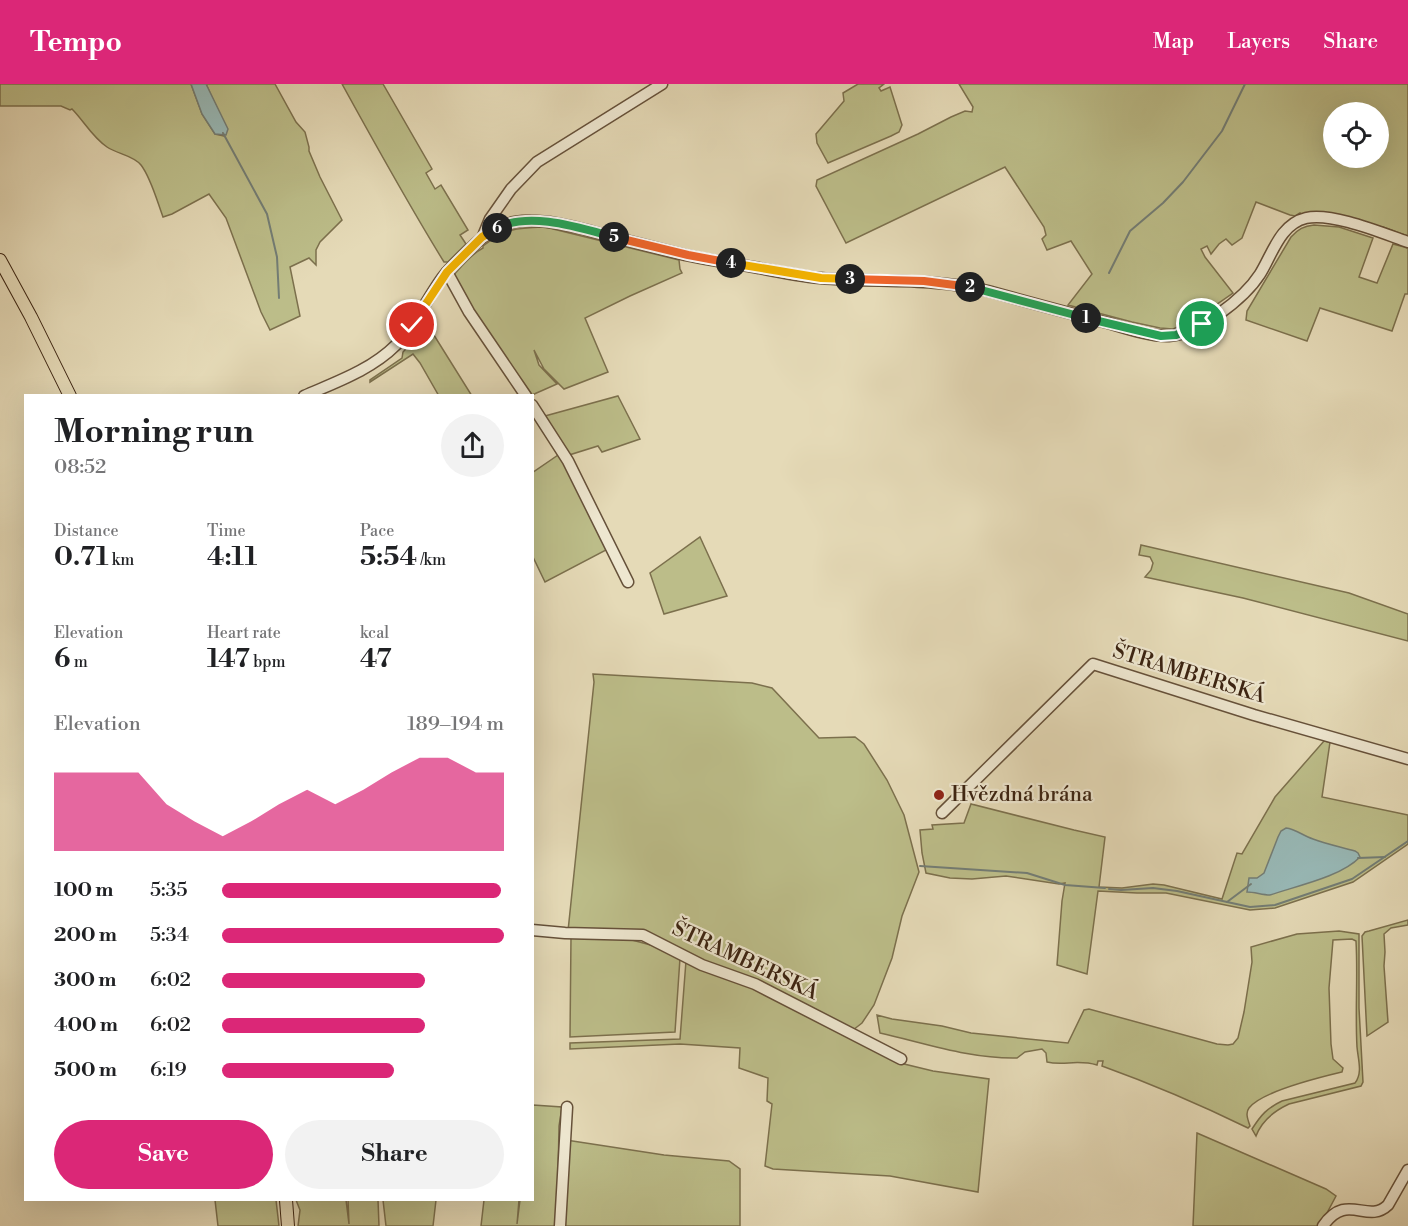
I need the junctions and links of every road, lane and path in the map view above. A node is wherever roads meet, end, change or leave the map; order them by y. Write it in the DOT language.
graph roads {
  1 [pos="662,84"];
  2 [pos="482,237"];
  3 [pos="1408,242"];
  4 [pos="0,260"];
  5 [pos="447,272"];
  6 [pos="69,394"];
  7 [pos="308,394"];
  8 [pos="525,394"];
  9 [pos="534,408"];
  10 [pos="628,582"];
  11 [pos="1408,759"];
  12 [pos="942,813"];
  13 [pos="534,930"];
  14 [pos="900,1059"];
  15 [pos="567,1107"];
  16 [pos="1408,1170"];
  17 [pos="286,1201"];
  18 [pos="288,1226"];
  19 [pos="560,1226"];
  20 [pos="1323,1226"];
  1 -- 2 [label="street"];
  2 -- 3 [label="street"];
  2 -- 5 [label="street"];
  4 -- 6 [label="main road"];
  5 -- 7 [label="street"];
  5 -- 8 [label="street"];
  9 -- 10 [label="street"];
  11 -- 12 [label="street, ŠTRAMBERSKÁ"];
  13 -- 14 [label="street, ŠTRAMBERSKÁ"];
  15 -- 19 [label="street"];
  16 -- 20 [label="street"];
  17 -- 18 [label="main road"];
}
